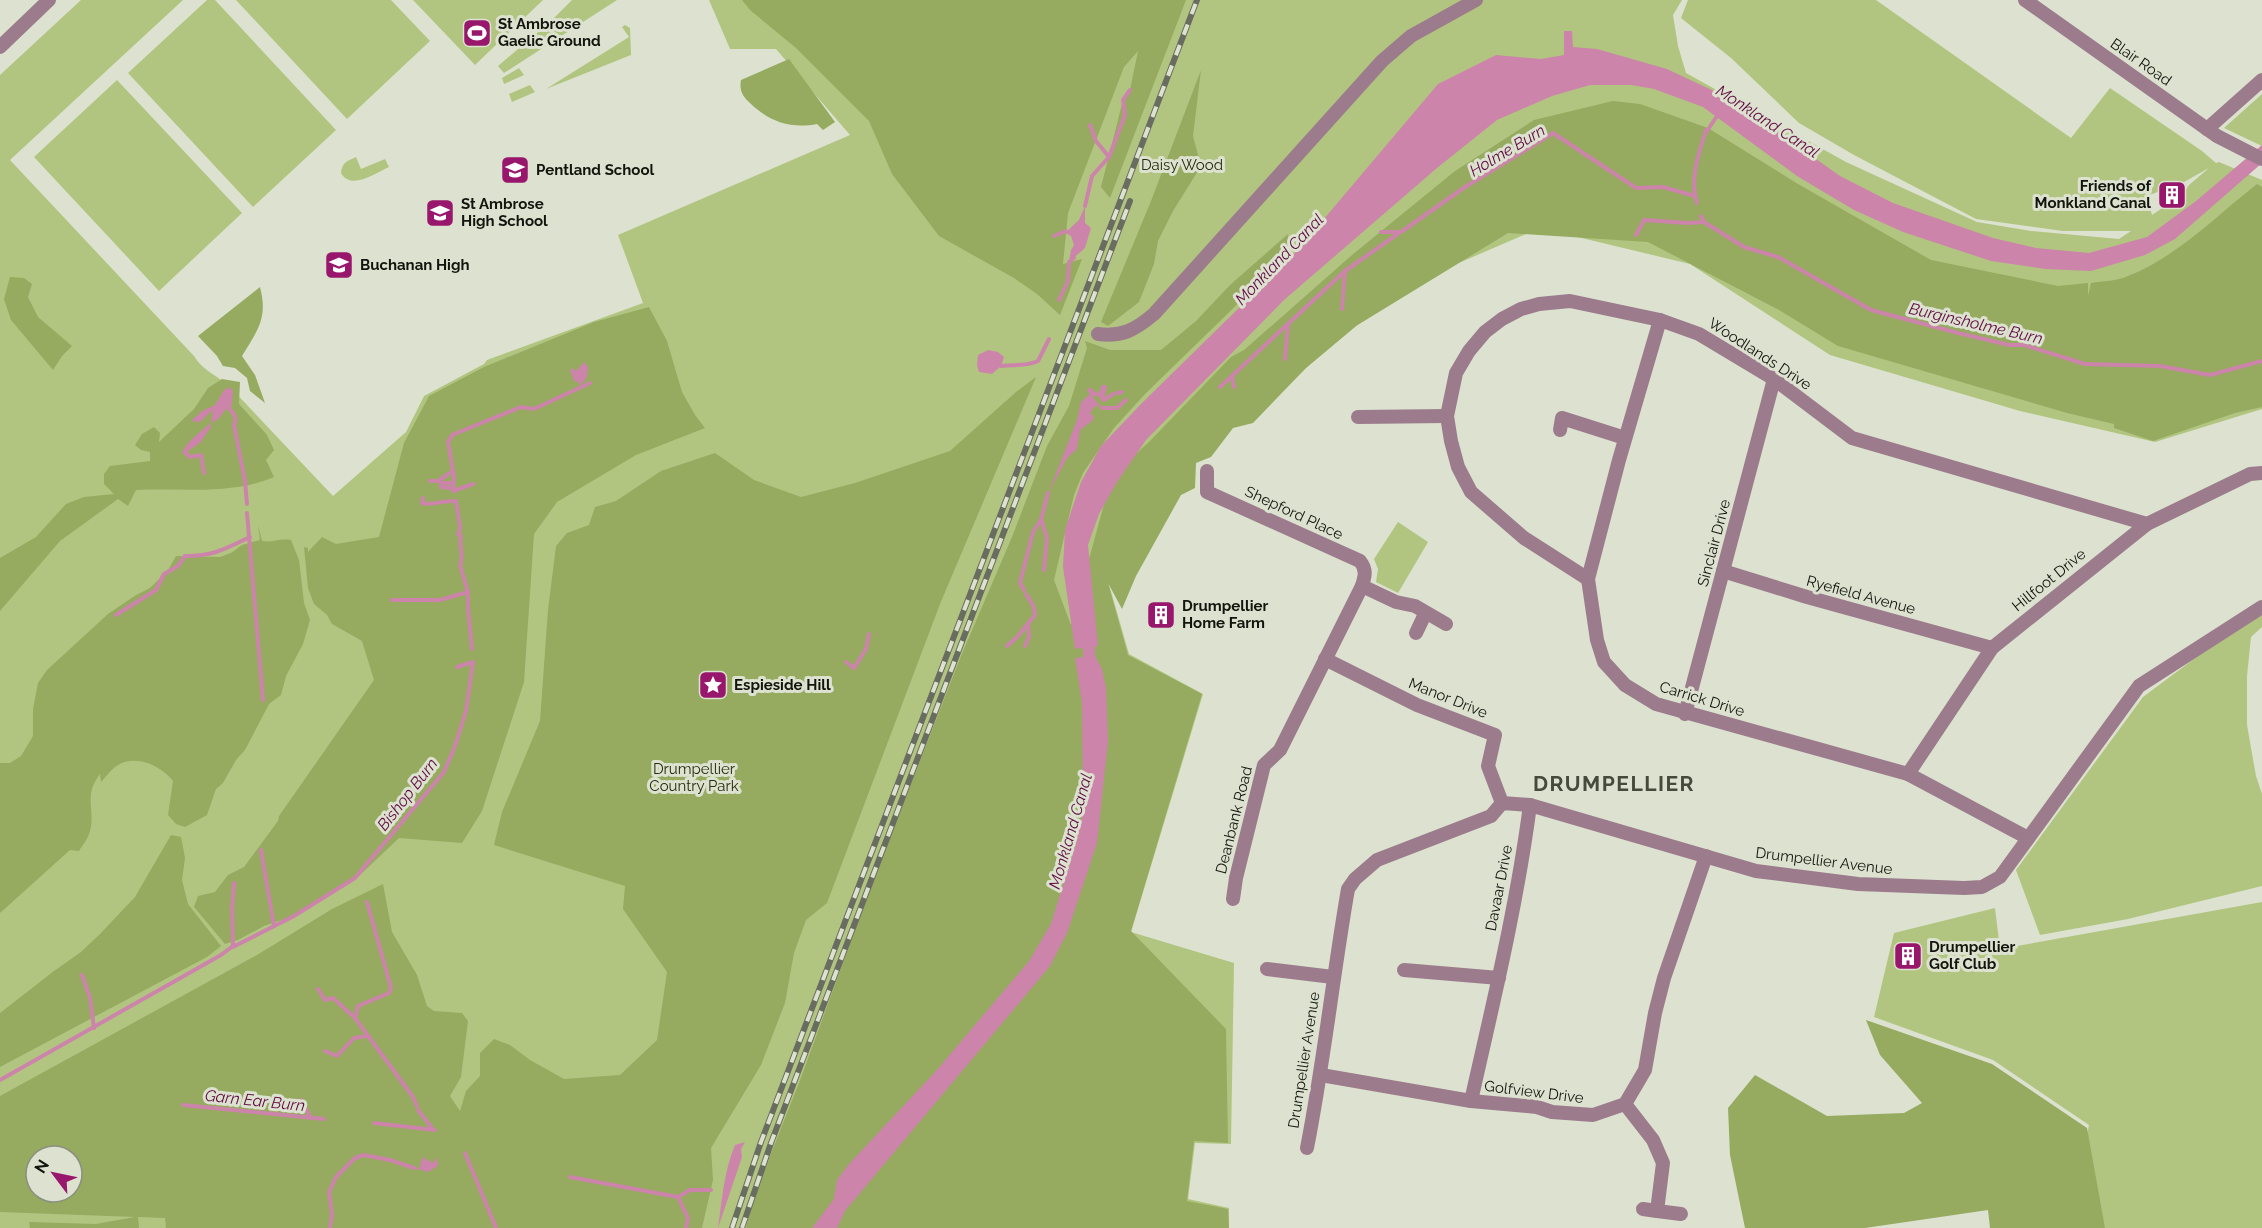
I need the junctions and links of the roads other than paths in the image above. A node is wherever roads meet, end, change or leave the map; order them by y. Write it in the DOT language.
graph roads {
  1 [pos="30,0"];
  2 [pos="49,0"];
  3 [pos="1476,0"];
  4 [pos="2025,0"];
  5 [pos="32,16"];
  6 [pos="0,47"];
  7 [pos="2262,80"];
  8 [pos="2207,129"];
  9 [pos="2262,159"];
  10 [pos="1660,320"];
  11 [pos="1098,334"];
  12 [pos="1774,379"];
  13 [pos="1447,416"];
  14 [pos="1358,417"];
  15 [pos="1562,419"];
  16 [pos="1625,438"];
  17 [pos="1207,471"];
  18 [pos="2262,473"];
  19 [pos="2147,524"];
  20 [pos="1724,571"];
  21 [pos="1588,579"];
  22 [pos="1362,586"];
  23 [pos="2262,607"];
  24 [pos="1425,614"];
  25 [pos="1446,624"];
  26 [pos="1416,633"];
  27 [pos="1992,648"];
  28 [pos="1325,658"];
  29 [pos="1685,714"];
  30 [pos="1908,774"];
  31 [pos="1502,803"];
  32 [pos="1530,805"];
  33 [pos="2028,838"];
  34 [pos="1706,856"];
  35 [pos="1233,899"];
  36 [pos="1267,969"];
  37 [pos="1404,970"];
  38 [pos="1333,977"];
  39 [pos="1499,978"];
  40 [pos="1321,1075"];
  41 [pos="1471,1101"];
  42 [pos="1624,1104"];
  43 [pos="1307,1148"];
  44 [pos="1681,1214"];
  1 -- 5 [label="street"];
  2 -- 5 [label="street"];
  3 -- 11 [label="street"];
  4 -- 8 [label="street, Blair Road"];
  5 -- 6 [label="street"];
  7 -- 8 [label="street"];
  8 -- 9 [label="street, Blair Road"];
  10 -- 12 [label="street, Woodlands Drive"];
  10 -- 13 [label="street, Woodlands Drive"];
  10 -- 16 [label="street, Carrick Drive"];
  12 -- 19 [label="street, Woodlands Drive"];
  12 -- 20 [label="street, Sinclair Drive"];
  13 -- 14 [label="street"];
  13 -- 21 [label="street, Woodlands Drive"];
  15 -- 16 [label="street"];
  16 -- 21 [label="street, Carrick Drive"];
  17 -- 22 [label="street, Shepford Place"];
  18 -- 19 [label="street, Hillfoot Drive"];
  19 -- 27 [label="street, Hillfoot Drive"];
  20 -- 27 [label="street, Ryefield Avenue"];
  20 -- 29 [label="street, Sinclair Drive"];
  21 -- 29 [label="street, Carrick Drive"];
  22 -- 24 [label="street"];
  22 -- 28 [label="street"];
  23 -- 33 [label="street, Drumpellier Avenue"];
  24 -- 25 [label="street"];
  24 -- 26 [label="street"];
  27 -- 30 [label="street, Hillfoot Drive"];
  28 -- 31 [label="street, Manor Drive"];
  28 -- 35 [label="street, Deanbank Road"];
  29 -- 30 [label="street, Carrick Drive"];
  30 -- 33 [label="street, Carrick Drive"];
  31 -- 32 [label="street, Drumpellier Avenue"];
  31 -- 38 [label="street, Drumpellier Avenue"];
  32 -- 34 [label="street, Drumpellier Avenue"];
  32 -- 39 [label="street, Davaar Drive"];
  33 -- 34 [label="street, Drumpellier Avenue"];
  34 -- 42 [label="street"];
  36 -- 38 [label="street, Drumpellier Avenue"];
  37 -- 39 [label="street"];
  38 -- 40 [label="street, Drumpellier Avenue"];
  39 -- 41 [label="street, Davaar Drive"];
  40 -- 41 [label="street, Golfview Drive"];
  40 -- 43 [label="street, Drumpellier Avenue"];
  41 -- 42 [label="street, Golfview Drive"];
  42 -- 44 [label="street"];
}
